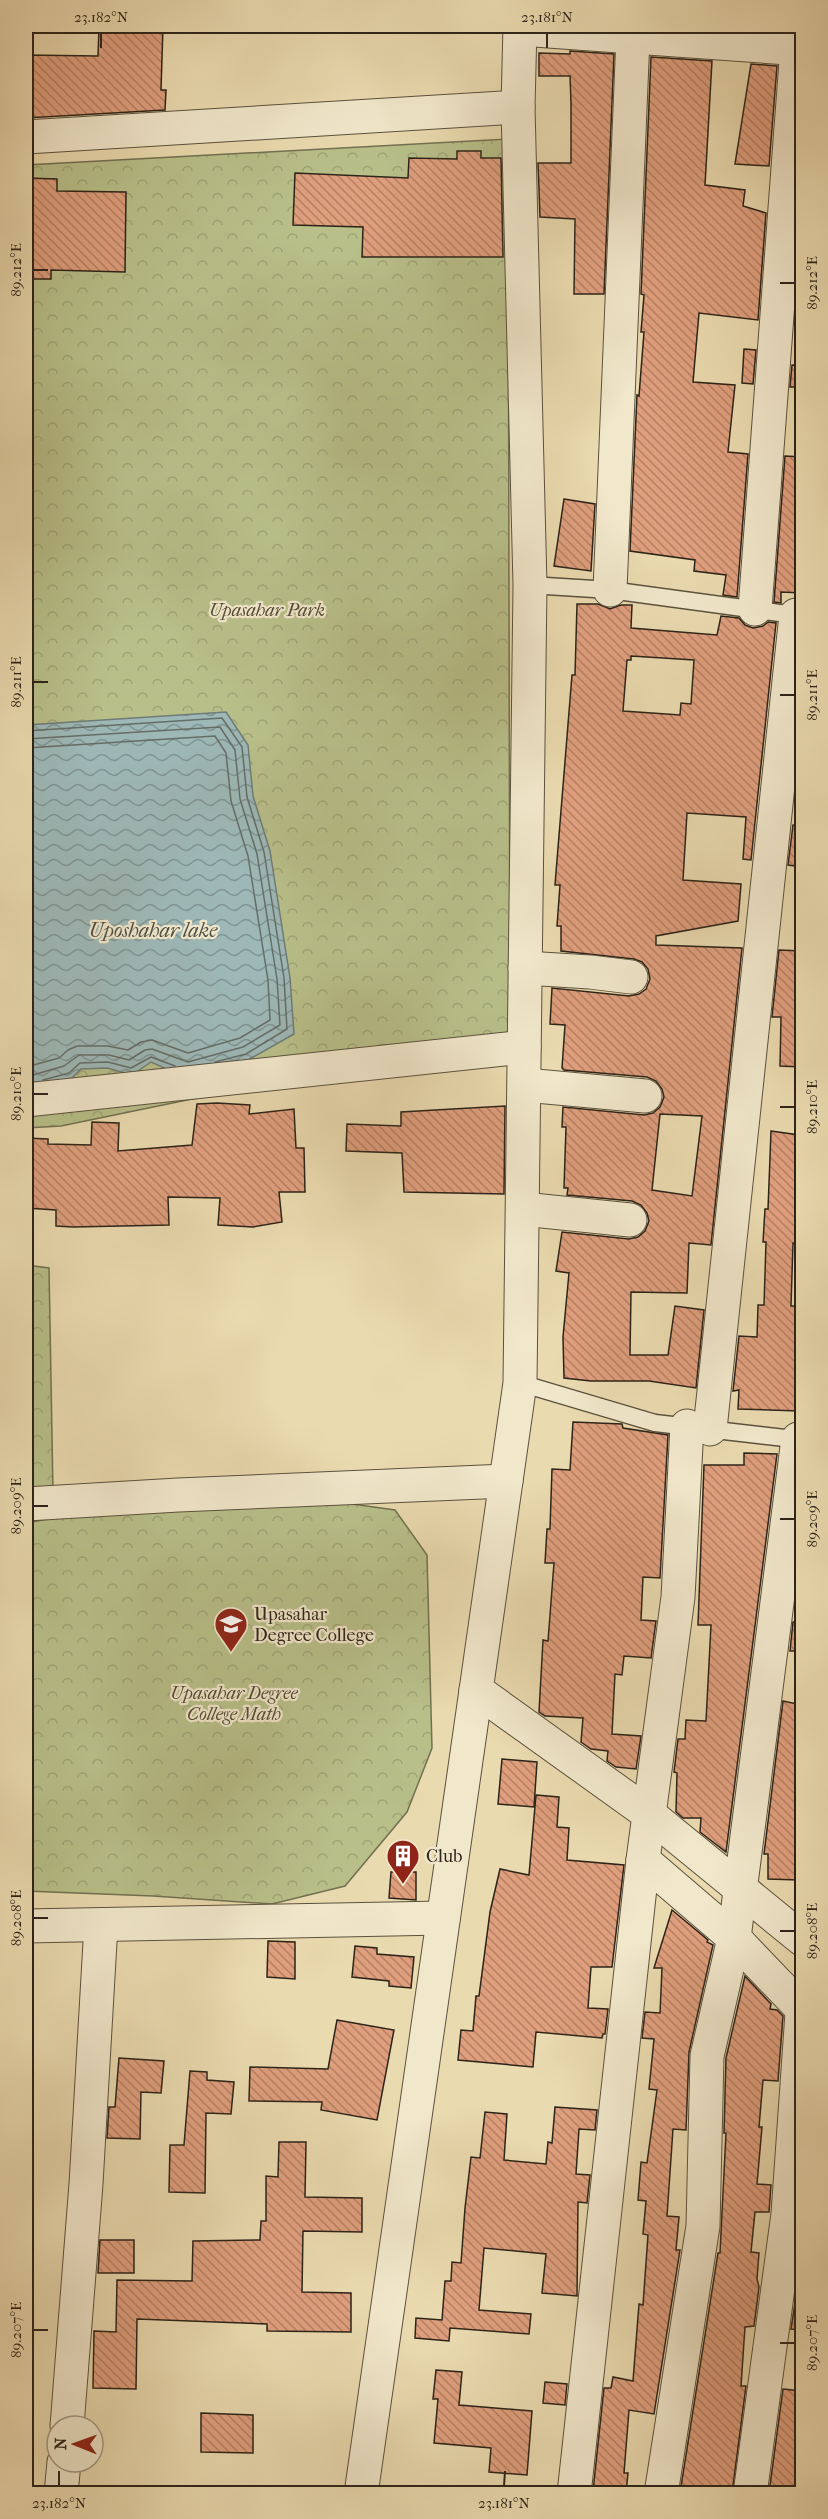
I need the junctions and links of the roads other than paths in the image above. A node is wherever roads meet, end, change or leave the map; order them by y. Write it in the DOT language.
graph roads {
  1 [pos="520,27"];
  2 [pos="633,37"];
  3 [pos="800,48"];
  4 [pos="518,107"];
  5 [pos="26,137"];
  6 [pos="530,585"];
  7 [pos="610,590"];
  8 [pos="755,609"];
  9 [pos="799,615"];
  10 [pos="525,968"];
  11 [pos="631,977"];
  12 [pos="524,1047"];
  13 [pos="525,1085"];
  14 [pos="645,1096"];
  15 [pos="26,1100"];
  16 [pos="523,1209"];
  17 [pos="630,1220"];
  18 [pos="520,1383"];
  19 [pos="698,1427"];
  20 [pos="800,1439"];
  21 [pos="506,1481"];
  22 [pos="26,1504"];
  23 [pos="476,1690"];
  24 [pos="649,1814"];
  25 [pos="643,1860"];
  26 [pos="740,1889"];
  27 [pos="443,1918"];
  28 [pos="100,1925"];
  29 [pos="26,1926"];
  30 [pos="734,1938"];
  31 [pos="802,1939"];
  32 [pos="802,2011"];
  33 [pos="68,2414"];
  34 [pos="63,2474"];
  35 [pos="61,2493"];
  36 [pos="361,2493"];
  37 [pos="574,2493"];
  38 [pos="661,2493"];
  39 [pos="750,2493"];
  1 -- 2 [label="street"];
  1 -- 4 [label="street"];
  2 -- 3 [label="street"];
  2 -- 7 [label="street"];
  3 -- 8 [label="street"];
  4 -- 5 [label="street"];
  4 -- 6 [label="street"];
  6 -- 7 [label="lane"];
  6 -- 10 [label="street"];
  7 -- 8 [label="lane"];
  8 -- 9 [label="lane"];
  9 -- 19 [label="street"];
  10 -- 11 [label="street"];
  10 -- 12 [label="street"];
  12 -- 13 [label="street"];
  12 -- 15 [label="street"];
  13 -- 14 [label="street"];
  13 -- 16 [label="street"];
  16 -- 17 [label="street"];
  16 -- 18 [label="street"];
  18 -- 19 [label="lane"];
  18 -- 21 [label="street"];
  19 -- 20 [label="lane"];
  19 -- 24 [label="street"];
  20 -- 26 [label="street"];
  21 -- 22 [label="street"];
  21 -- 23 [label="street"];
  23 -- 24 [label="street"];
  23 -- 27 [label="street"];
  24 -- 25 [label="street"];
  24 -- 26 [label="street"];
  25 -- 30 [label="street"];
  25 -- 37 [label="street"];
  26 -- 30 [label="street"];
  26 -- 31 [label="street"];
  27 -- 28 [label="street"];
  27 -- 36 [label="street"];
  28 -- 29 [label="street"];
  28 -- 33 [label="street"];
  30 -- 32 [label="street"];
  30 -- 38 [label="street"];
  32 -- 39 [label="street"];
  34 -- 35 [label="street"];
}
